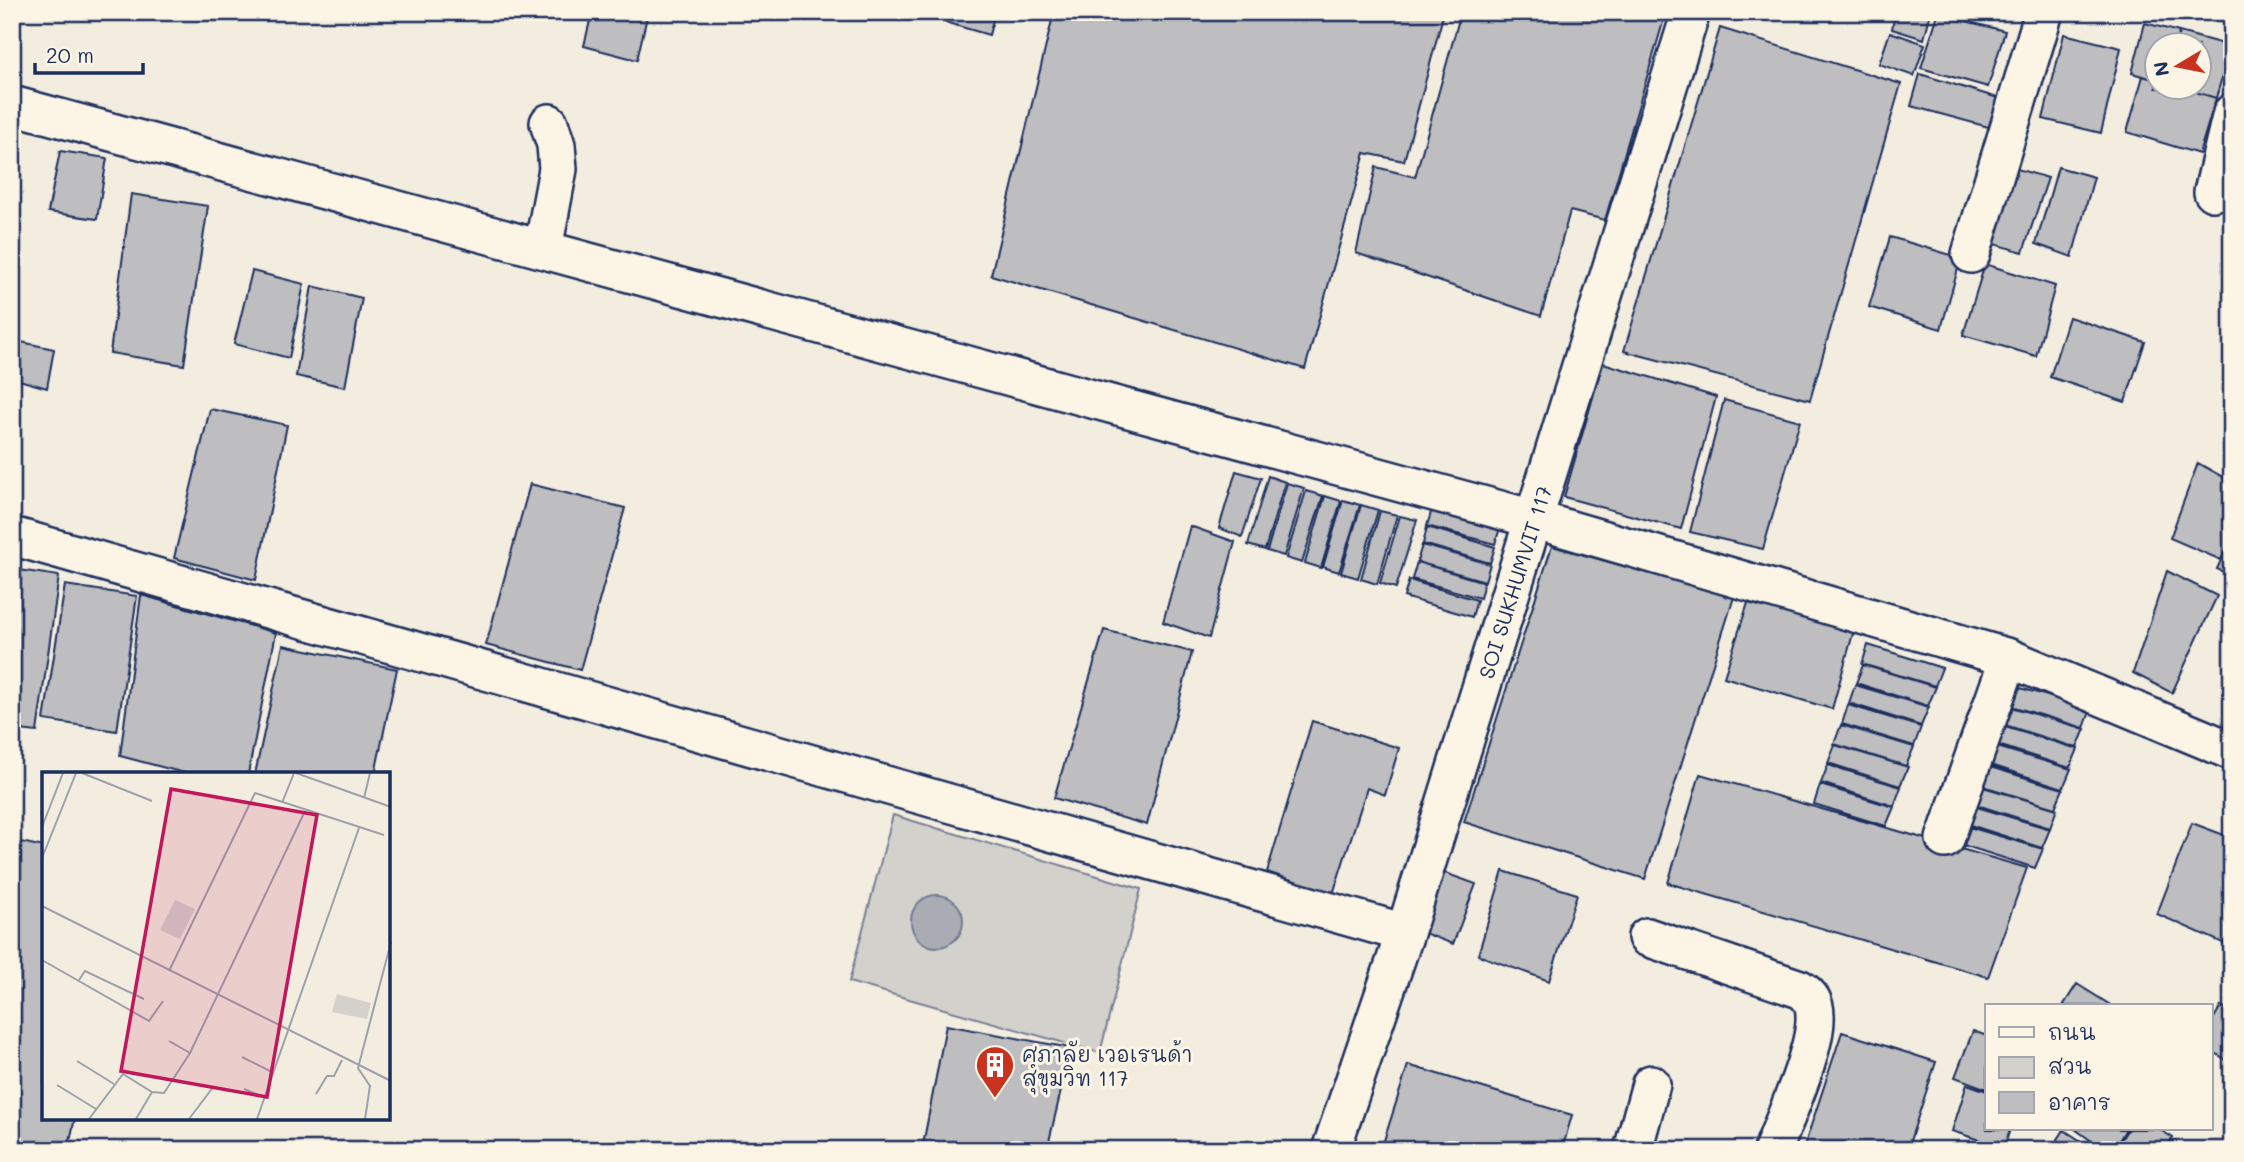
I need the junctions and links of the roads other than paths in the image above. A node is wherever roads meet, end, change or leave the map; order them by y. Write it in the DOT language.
graph roads {
  1 [pos="1691,12"];
  2 [pos="2044,12"];
  3 [pos="12,105"];
  4 [pos="2232,113"];
  5 [pos="549,123"];
  6 [pos="2213,192"];
  7 [pos="543,249"];
  8 [pos="1970,254"];
  9 [pos="1533,519"];
  10 [pos="12,536"];
  11 [pos="2009,657"];
  12 [pos="2232,751"];
  13 [pos="1945,839"];
  14 [pos="1405,933"];
  15 [pos="1647,937"];
  16 [pos="1651,1084"];
  17 [pos="1331,1150"];
  18 [pos="1633,1150"];
  19 [pos="1773,1150"];
  1 -- 9 [label="street, SOI SUKHUMVIT 117"];
  2 -- 8 [label="street"];
  3 -- 7 [label="street"];
  4 -- 6 [label="street"];
  5 -- 7 [label="street"];
  7 -- 9 [label="street"];
  9 -- 11 [label="street"];
  9 -- 14 [label="street, SOI SUKHUMVIT 117"];
  10 -- 14 [label="street"];
  11 -- 12 [label="street"];
  11 -- 13 [label="street"];
  14 -- 17 [label="street, SOI SUKHUMVIT 117"];
  15 -- 19 [label="street"];
  16 -- 18 [label="street"];
}
